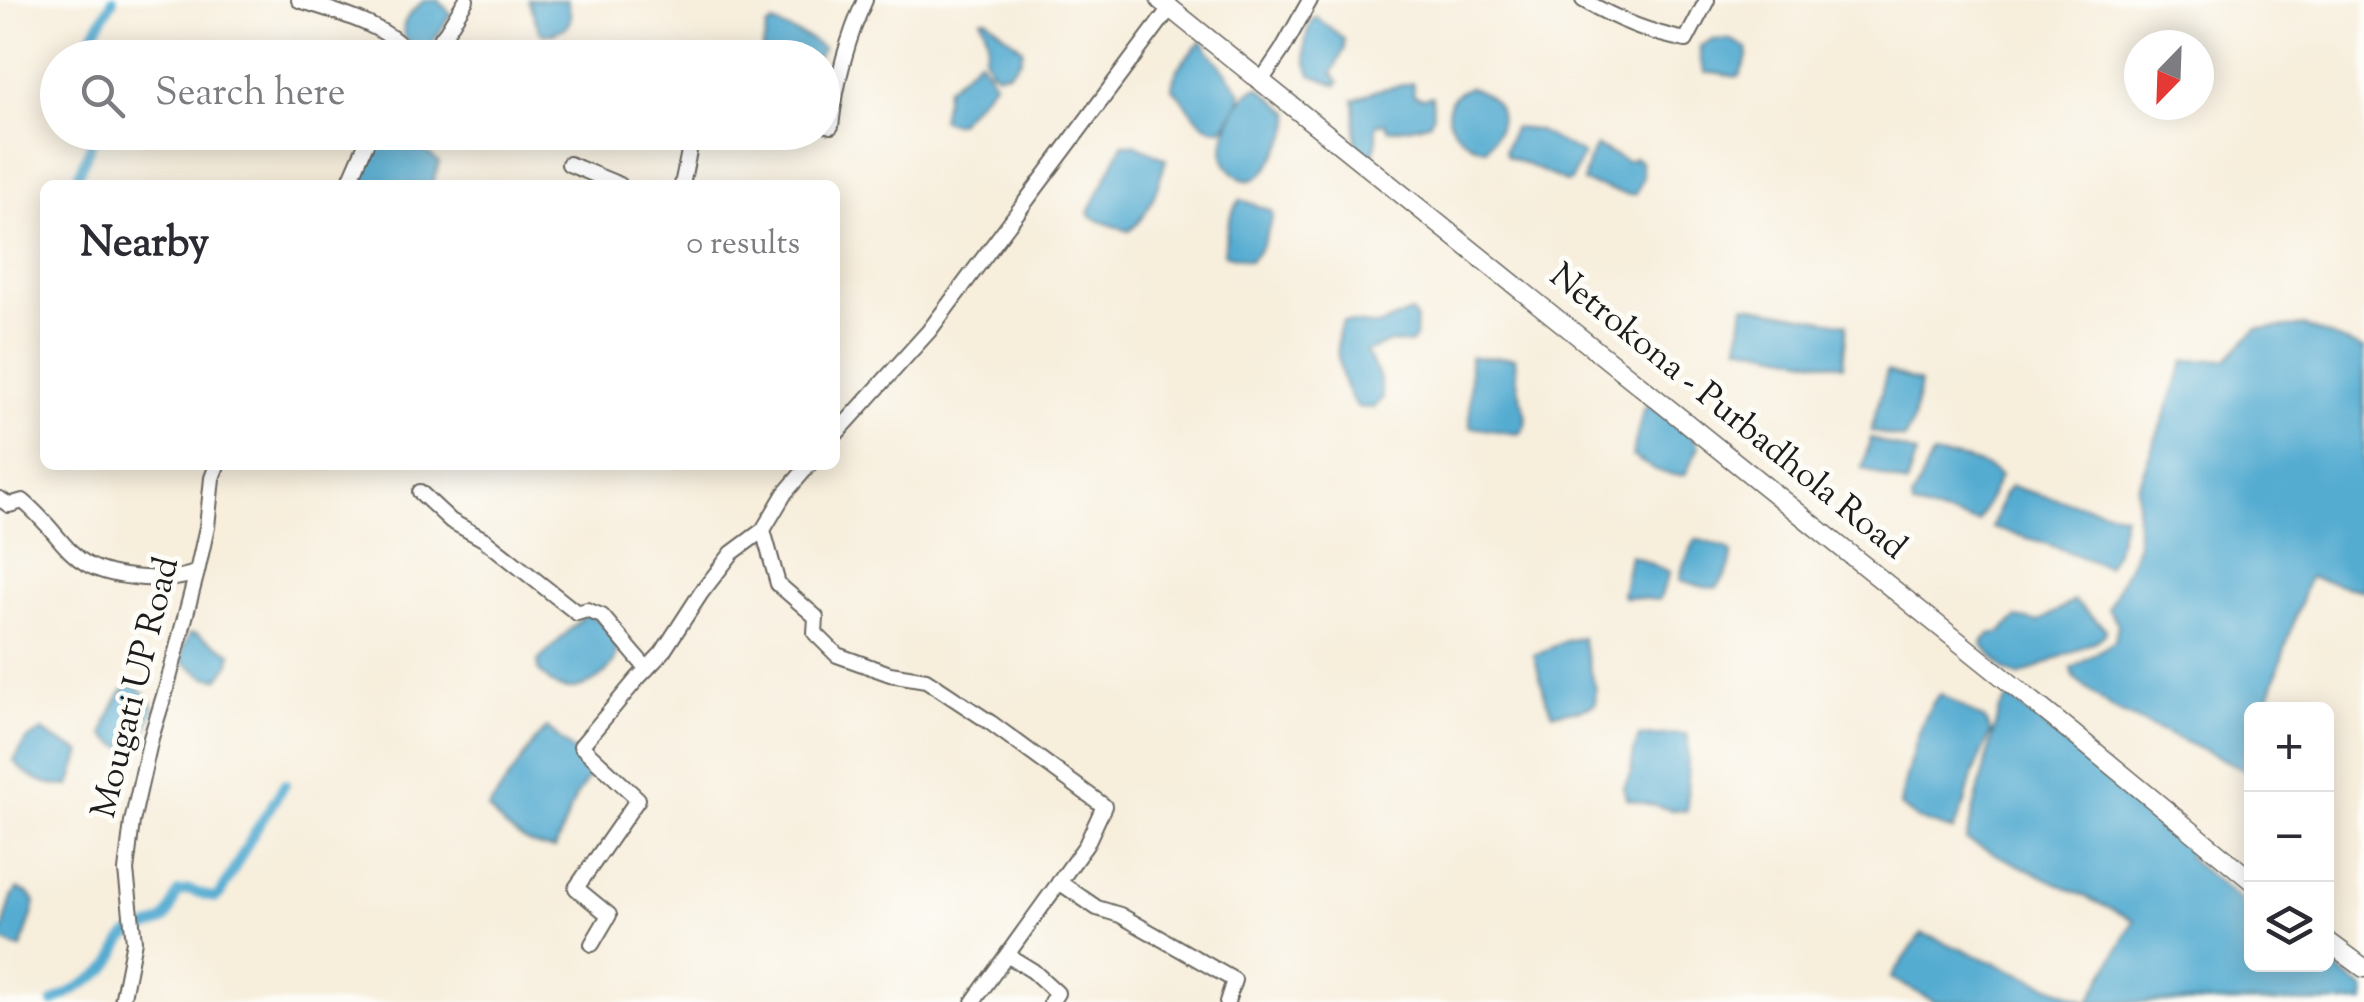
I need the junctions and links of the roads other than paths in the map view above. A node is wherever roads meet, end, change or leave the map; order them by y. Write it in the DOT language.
graph roads {
  1 [pos="298,0"];
  2 [pos="466,0"];
  3 [pos="865,0"];
  4 [pos="1310,0"];
  5 [pos="1582,0"];
  6 [pos="1707,0"];
  7 [pos="1165,4"];
  8 [pos="398,40"];
  9 [pos="441,40"];
  10 [pos="1261,80"];
  11 [pos="840,82"];
  12 [pos="363,150"];
  13 [pos="689,150"];
  14 [pos="570,164"];
  15 [pos="350,180"];
  16 [pos="608,180"];
  17 [pos="683,180"];
  18 [pos="840,429"];
  19 [pos="215,470"];
  20 [pos="805,470"];
  21 [pos="420,492"];
  22 [pos="0,499"];
  23 [pos="764,530"];
  24 [pos="197,572"];
  25 [pos="647,669"];
  26 [pos="2244,873"];
  27 [pos="1060,882"];
  28 [pos="592,944"];
  29 [pos="2334,946"];
  30 [pos="1007,955"];
  31 [pos="2364,968"];
  32 [pos="122,1002"];
  33 [pos="973,1002"];
  34 [pos="1051,1002"];
  35 [pos="1227,1002"];
  1 -- 8 [label="street"];
  2 -- 9 [label="street"];
  3 -- 11 [label="street"];
  4 -- 10 [label="street"];
  5 -- 6 [label="street"];
  7 -- 10 [label="main road, Netrokona - Purbadhola Road"];
  7 -- 18 [label="street"];
  10 -- 26 [label="main road, Netrokona - Purbadhola Road"];
  12 -- 15 [label="street"];
  13 -- 17 [label="street"];
  14 -- 16 [label="street"];
  19 -- 24 [label="street, Mougati UP Road"];
  20 -- 23 [label="street"];
  21 -- 25 [label="street"];
  22 -- 24 [label="street"];
  23 -- 25 [label="street"];
  23 -- 27 [label="street"];
  24 -- 32 [label="street, Mougati UP Road"];
  25 -- 28 [label="street"];
  27 -- 30 [label="street"];
  27 -- 35 [label="street"];
  29 -- 31 [label="main road"];
  30 -- 33 [label="street"];
  30 -- 34 [label="street"];
}
